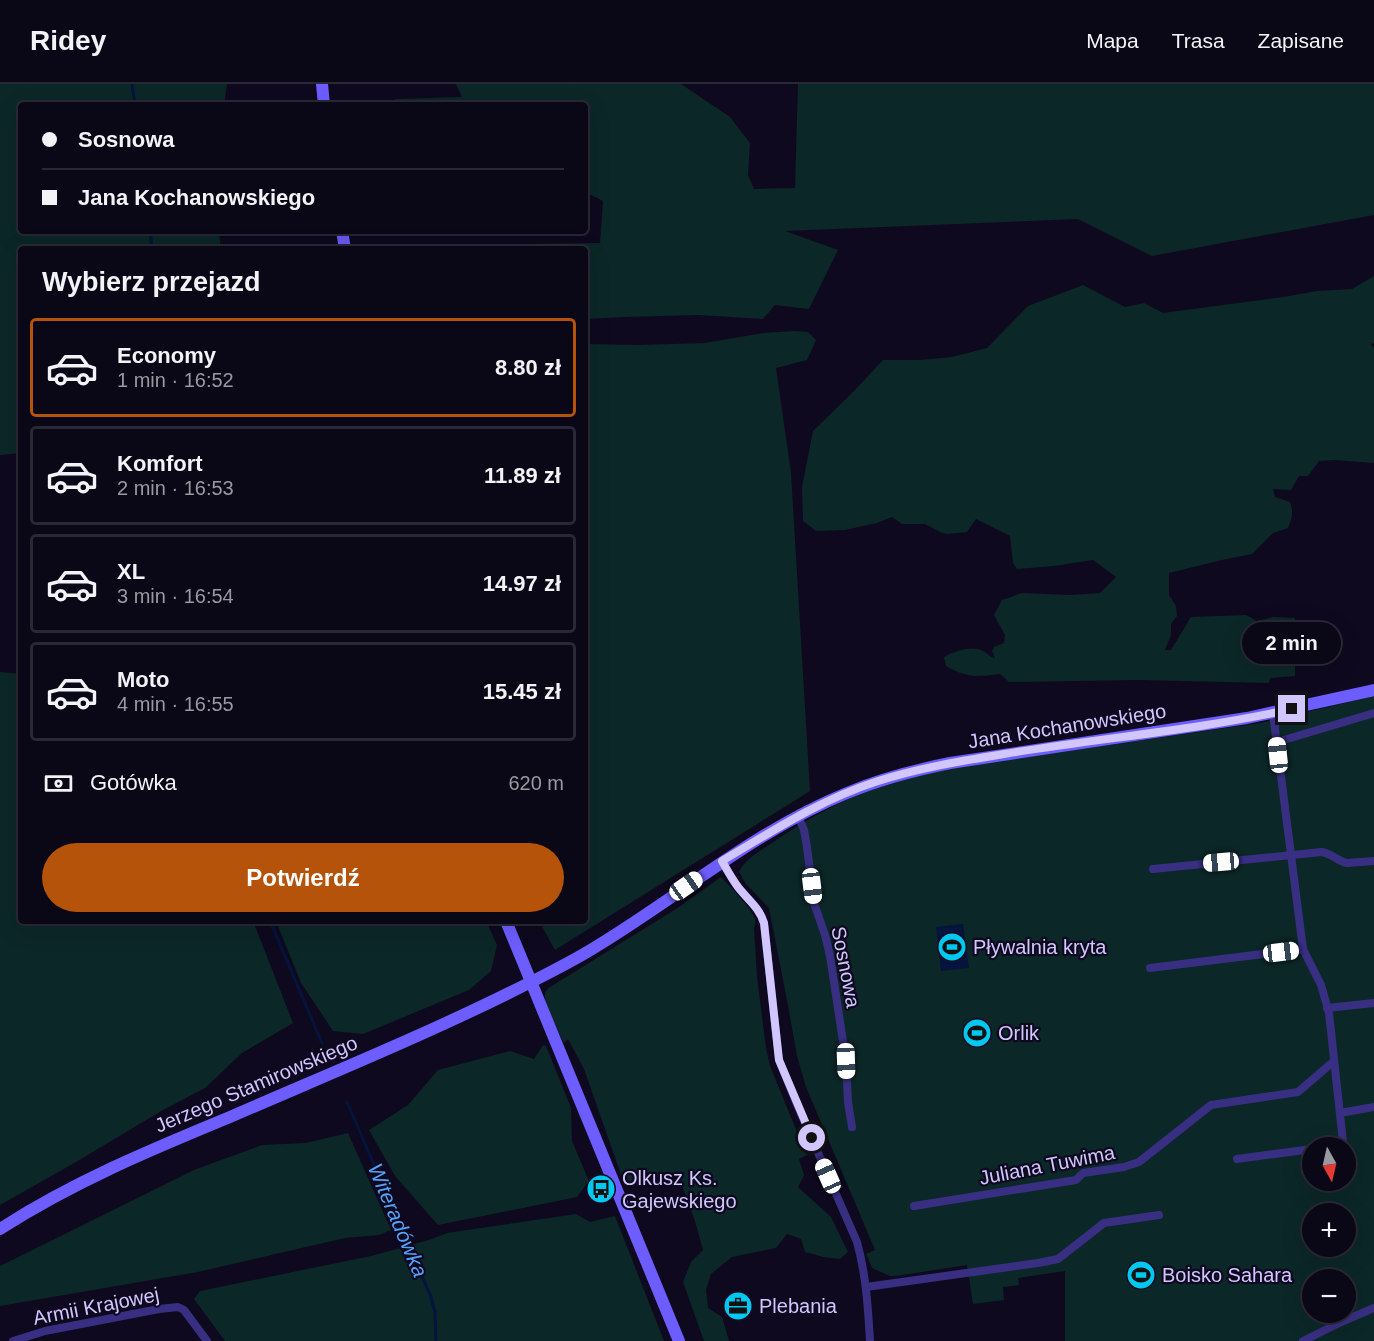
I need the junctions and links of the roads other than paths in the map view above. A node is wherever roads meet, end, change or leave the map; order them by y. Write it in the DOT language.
graph roads {
  1 [pos="322,84"];
  2 [pos="324,102"];
  3 [pos="1374,690"];
  4 [pos="1273,713"];
  5 [pos="1374,713"];
  6 [pos="1277,742"];
  7 [pos="798,816"];
  8 [pos="1290,856"];
  9 [pos="722,861"];
  10 [pos="1374,861"];
  11 [pos="1153,869"];
  12 [pos="507,924"];
  13 [pos="1303,949"];
  14 [pos="1150,968"];
  15 [pos="531,982"];
  16 [pos="1374,1002"];
  17 [pos="1327,1008"];
  18 [pos="1335,1061"];
  19 [pos="1374,1107"];
  20 [pos="1340,1113"];
  21 [pos="852,1127"];
  22 [pos="1342,1137"];
  23 [pos="1302,1150"];
  24 [pos="1237,1159"];
  25 [pos="914,1206"];
  26 [pos="1159,1215"];
  27 [pos="0,1229"];
  28 [pos="866,1287"];
  29 [pos="1374,1308"];
  30 [pos="19,1340"];
  31 [pos="207,1341"];
  32 [pos="679,1341"];
  33 [pos="870,1341"];
  34 [pos="1303,1341"];
  1 -- 2 [label="main road"];
  3 -- 4 [label="main road, Jana Kochanowskiego"];
  4 -- 6 [label="street"];
  4 -- 7 [label="main road, Jana Kochanowskiego"];
  5 -- 6 [label="street"];
  6 -- 8 [label="street"];
  7 -- 9 [label="main road, Jana Kochanowskiego"];
  7 -- 21 [label="street, Sosnowa"];
  8 -- 10 [label="street"];
  8 -- 11 [label="street"];
  8 -- 13 [label="street"];
  9 -- 15 [label="main road, Jana Kochanowskiego"];
  9 -- 28 [label="street"];
  12 -- 15 [label="main road"];
  13 -- 14 [label="street"];
  13 -- 17 [label="street"];
  15 -- 27 [label="main road, Jerzego Stamirowskiego"];
  15 -- 32 [label="main road"];
  16 -- 17 [label="street"];
  17 -- 18 [label="street"];
  18 -- 20 [label="street"];
  18 -- 25 [label="street, Juliana Tuwima"];
  19 -- 20 [label="street"];
  20 -- 22 [label="street"];
  23 -- 24 [label="street"];
  26 -- 28 [label="street"];
  28 -- 33 [label="street"];
  29 -- 34 [label="street"];
  30 -- 31 [label="street, Armii Krajowej"];
}
